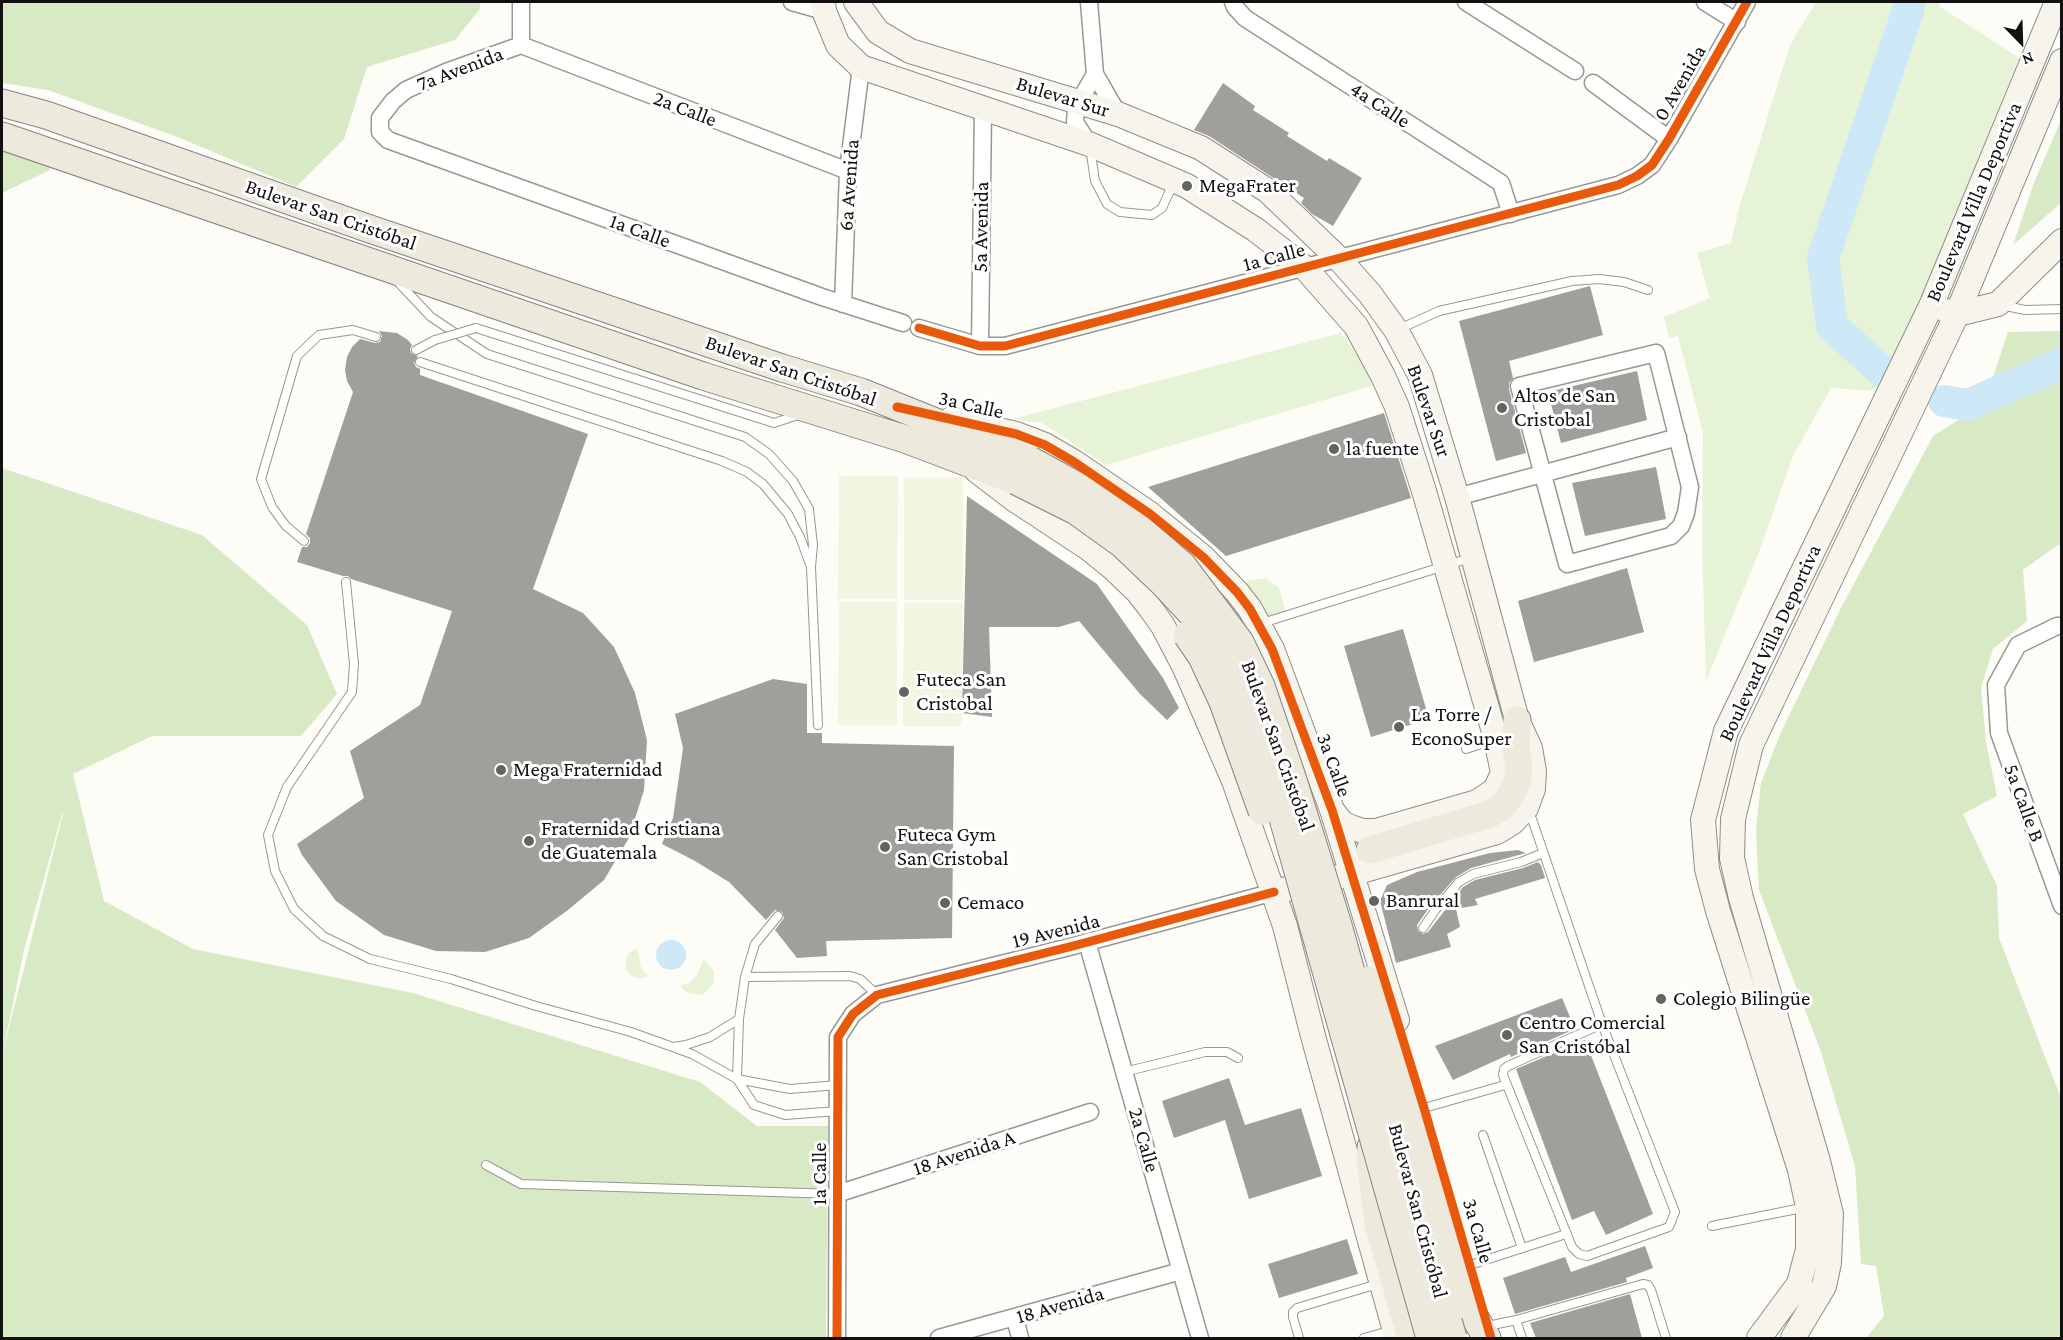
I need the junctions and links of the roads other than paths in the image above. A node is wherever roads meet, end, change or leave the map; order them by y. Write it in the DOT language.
graph roads {
  1 [pos="521,2"];
  2 [pos="792,2"];
  3 [pos="856,2"];
  4 [pos="1089,2"];
  5 [pos="1466,2"];
  6 [pos="1705,2"];
  7 [pos="1747,2"];
  8 [pos="2057,2"];
  9 [pos="1234,4"];
  10 [pos="823,6"];
  11 [pos="1737,21"];
  12 [pos="521,45"];
  13 [pos="2061,61"];
  14 [pos="861,67"];
  15 [pos="1575,71"];
  16 [pos="1095,74"];
  17 [pos="1593,83"];
  18 [pos="1078,102"];
  19 [pos="2,103"];
  20 [pos="983,109"];
  21 [pos="1118,114"];
  22 [pos="381,132"];
  23 [pos="2,136"];
  24 [pos="1669,139"];
  25 [pos="1089,144"];
  26 [pos="848,171"];
  27 [pos="1637,176"];
  28 [pos="1174,180"];
  29 [pos="1511,214"];
  30 [pos="2061,241"];
  31 [pos="1339,259"];
  32 [pos="383,267"];
  33 [pos="1305,268"];
  34 [pos="1648,290"];
  35 [pos="843,304"];
  36 [pos="1998,304"];
  37 [pos="1931,306"];
  38 [pos="2061,309"];
  39 [pos="1957,314"];
  40 [pos="1396,330"];
  41 [pos="376,337"];
  42 [pos="980,346"];
  43 [pos="416,350"];
  44 [pos="420,362"];
  45 [pos="897,407"];
  46 [pos="813,410"];
  47 [pos="1678,437"];
  48 [pos="968,464"];
  49 [pos="1023,471"];
  50 [pos="1542,473"];
  51 [pos="1457,497"];
  52 [pos="304,541"];
  53 [pos="1474,557"];
  54 [pos="1446,565"];
  55 [pos="811,567"];
  56 [pos="346,582"];
  57 [pos="1165,585"];
  58 [pos="1259,624"];
  59 [pos="2061,626"];
  60 [pos="1272,649"];
  61 [pos="1201,703"];
  62 [pos="1517,720"];
  63 [pos="818,725"];
  64 [pos="1496,739"];
  65 [pos="1466,749"];
  66 [pos="1526,808"];
  67 [pos="1332,810"];
  68 [pos="1262,811"];
  69 [pos="1370,850"];
  70 [pos="1543,853"];
  71 [pos="1351,874"];
  72 [pos="1274,892"];
  73 [pos="2061,906"];
  74 [pos="778,916"];
  75 [pos="1338,925"];
  76 [pos="1423,928"];
  77 [pos="1087,942"];
  78 [pos="745,976"];
  79 [pos="877,995"];
  80 [pos="853,1014"];
  81 [pos="739,1019"];
  82 [pos="1602,1024"];
  83 [pos="1404,1042"];
  84 [pos="670,1047"];
  85 [pos="1238,1058"];
  86 [pos="1124,1072"];
  87 [pos="737,1079"];
  88 [pos="838,1085"];
  89 [pos="1326,1085"];
  90 [pos="1505,1085"];
  91 [pos="1789,1098"];
  92 [pos="1424,1108"];
  93 [pos="838,1111"];
  94 [pos="1090,1112"];
  95 [pos="1372,1130"];
  96 [pos="1483,1135"];
  97 [pos="486,1166"];
  98 [pos="837,1194"];
  99 [pos="1808,1207"];
  100 [pos="1712,1226"];
  101 [pos="1566,1234"];
  102 [pos="1522,1248"];
  103 [pos="1470,1264"];
  104 [pos="1181,1271"];
  105 [pos="1381,1283"];
  106 [pos="1015,1318"];
  107 [pos="1516,1320"];
  108 [pos="1489,1334"];
  109 [pos="1401,1336"];
  110 [pos="1795,1337"];
  111 [pos="837,1338"];
  112 [pos="939,1338"];
  113 [pos="1020,1338"];
  114 [pos="1200,1338"];
  115 [pos="1299,1338"];
  116 [pos="1364,1338"];
  117 [pos="1430,1338"];
  118 [pos="1453,1338"];
  119 [pos="1522,1338"];
  120 [pos="1666,1338"];
  121 [pos="1759,1338"];
  1 -- 12 [label="street, 7a Avenida"];
  2 -- 10 [label="street"];
  3 -- 18 [label="main road, Bulevar Sur"];
  4 -- 16 [label="street"];
  5 -- 15 [label="street"];
  6 -- 11 [label="street"];
  7 -- 11 [label="street, 0 Avenida"];
  8 -- 37 [label="main road, Boulevard Villa Deportiva"];
  9 -- 29 [label="street, 4a Calle"];
  10 -- 14 [label="main road, Bulevar Sur"];
  11 -- 24 [label="street, 0 Avenida"];
  12 -- 22 [label="street, 7a Avenida"];
  12 -- 26 [label="street, 2a Calle"];
  13 -- 39 [label="main road, Boulevard Villa Deportiva"];
  14 -- 20 [label="main road, Bulevar Sur"];
  14 -- 26 [label="street, 6a Avenida"];
  16 -- 18 [label="street"];
  16 -- 21 [label="street"];
  17 -- 24 [label="street"];
  18 -- 21 [label="main road, Bulevar Sur"];
  18 -- 25 [label="street"];
  19 -- 45 [label="main road, Bulevar San Cristóbal"];
  20 -- 25 [label="main road, Bulevar Sur"];
  20 -- 42 [label="street, 5a Avenida"];
  21 -- 31 [label="main road, Bulevar Sur"];
  22 -- 35 [label="street, 1a Calle"];
  23 -- 32 [label="main road, Bulevar San Cristóbal"];
  24 -- 27 [label="street, 0 Avenida"];
  25 -- 28 [label="main road, Bulevar Sur"];
  25 -- 28 [label="lane"];
  26 -- 35 [label="street, 6a Avenida"];
  27 -- 29 [label="street, 1a Calle"];
  28 -- 33 [label="main road, Bulevar Sur"];
  29 -- 31 [label="street, 1a Calle"];
  30 -- 36 [label="main road"];
  31 -- 33 [label="street, 1a Calle"];
  31 -- 40 [label="main road, Bulevar Sur"];
  32 -- 46 [label="main road, Bulevar San Cristóbal"];
  32 -- 55 [label="lane"];
  33 -- 42 [label="street, 1a Calle"];
  33 -- 54 [label="main road, Bulevar Sur"];
  34 -- 40 [label="lane"];
  35 -- 42 [label="street, 1a Calle"];
  36 -- 38 [label="lane"];
  36 -- 39 [label="main road"];
  37 -- 39 [label="main road"];
  37 -- 91 [label="main road, Boulevard Villa Deportiva"];
  39 -- 91 [label="main road, Boulevard Villa Deportiva"];
  40 -- 51 [label="main road, Bulevar Sur"];
  41 -- 52 [label="lane"];
  43 -- 46 [label="lane, bridge"];
  44 -- 55 [label="lane"];
  45 -- 49 [label="main road, Bulevar San Cristóbal"];
  45 -- 58 [label="main road, 3a Calle"];
  46 -- 48 [label="main road, Bulevar San Cristóbal"];
  47 -- 50 [label="street"];
  47 -- 50 [label="street"];
  47 -- 50 [label="street"];
  48 -- 49 [label="main road, Bulevar San Cristóbal"];
  48 -- 61 [label="main road"];
  49 -- 57 [label="main road, Bulevar San Cristóbal, bridge"];
  49 -- 75 [label="main road, Bulevar San Cristóbal, bridge"];
  50 -- 51 [label="street"];
  51 -- 53 [label="main road, Bulevar Sur"];
  53 -- 54 [label="lane"];
  53 -- 62 [label="main road, Bulevar Sur"];
  54 -- 58 [label="lane"];
  54 -- 64 [label="main road, Bulevar Sur"];
  55 -- 63 [label="lane"];
  56 -- 84 [label="lane"];
  57 -- 68 [label="main road, bridge"];
  57 -- 95 [label="main road, Bulevar San Cristóbal, bridge"];
  58 -- 60 [label="main road, 3a Calle"];
  59 -- 73 [label="street, 5a Calle B"];
  60 -- 61 [label="main road"];
  60 -- 67 [label="main road, 3a Calle"];
  61 -- 72 [label="main road"];
  62 -- 66 [label="main road, Bulevar Sur"];
  62 -- 69 [label="main road"];
  64 -- 65 [label="lane"];
  64 -- 67 [label="main road"];
  66 -- 70 [label="lane"];
  66 -- 71 [label="main road, 19 Avenida"];
  67 -- 71 [label="main road, 3a Calle"];
  70 -- 76 [label="lane"];
  70 -- 82 [label="lane"];
  71 -- 72 [label="main road, 19 Avenida"];
  71 -- 83 [label="main road, 3a Calle"];
  72 -- 77 [label="street, 19 Avenida"];
  72 -- 89 [label="main road"];
  74 -- 78 [label="lane"];
  75 -- 108 [label="main road, bridge"];
  75 -- 118 [label="main road, Bulevar San Cristóbal, bridge"];
  77 -- 79 [label="street, 19 Avenida"];
  77 -- 86 [label="street, 2a Calle"];
  78 -- 79 [label="lane"];
  78 -- 81 [label="lane"];
  79 -- 80 [label="street, 19 Avenida"];
  80 -- 88 [label="street, 1a Calle"];
  81 -- 84 [label="lane"];
  81 -- 87 [label="lane"];
  82 -- 90 [label="lane"];
  82 -- 101 [label="lane"];
  83 -- 89 [label="main road"];
  83 -- 92 [label="main road, 3a Calle"];
  84 -- 87 [label="lane"];
  85 -- 86 [label="lane"];
  86 -- 104 [label="street, 2a Calle"];
  87 -- 88 [label="lane"];
  87 -- 93 [label="lane"];
  88 -- 93 [label="street, 1a Calle"];
  89 -- 105 [label="main road"];
  90 -- 92 [label="lane"];
  90 -- 101 [label="lane"];
  91 -- 99 [label="main road, Boulevard Villa Deportiva"];
  91 -- 110 [label="main road, Boulevard Villa Deportiva"];
  92 -- 103 [label="main road, 3a Calle"];
  93 -- 98 [label="street, 1a Calle"];
  94 -- 98 [label="street, 18 Avenida A"];
  95 -- 109 [label="main road, bridge"];
  95 -- 117 [label="main road, Bulevar San Cristóbal, bridge"];
  96 -- 102 [label="lane"];
  97 -- 98 [label="lane"];
  98 -- 111 [label="street, 1a Calle"];
  99 -- 100 [label="lane"];
  99 -- 121 [label="main road, Boulevard Villa Deportiva"];
  101 -- 102 [label="lane"];
  102 -- 103 [label="lane"];
  103 -- 108 [label="main road, 3a Calle"];
  104 -- 106 [label="street, 18 Avenida"];
  104 -- 114 [label="street, 2a Calle"];
  105 -- 109 [label="main road"];
  105 -- 115 [label="lane"];
  106 -- 112 [label="street, 18 Avenida"];
  106 -- 113 [label="street"];
  107 -- 108 [label="lane"];
  107 -- 119 [label="lane"];
  107 -- 120 [label="lane"];
  109 -- 116 [label="lane"];
}
